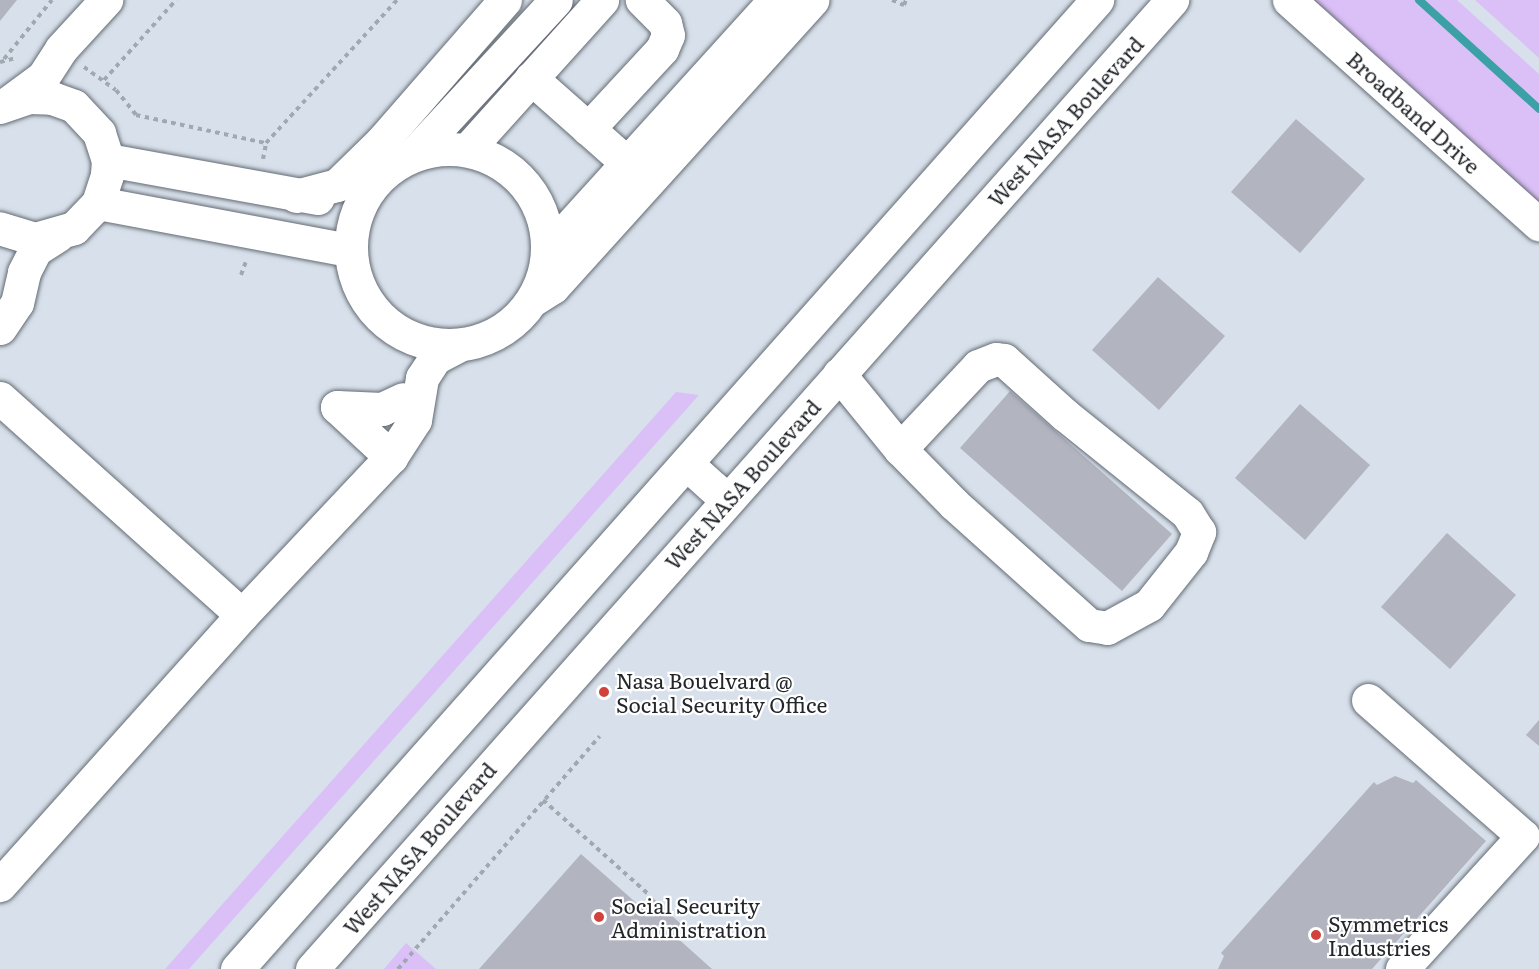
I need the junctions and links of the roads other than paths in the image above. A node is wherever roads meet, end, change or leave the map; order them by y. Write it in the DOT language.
graph roads {
  1 [pos="106,0"];
  2 [pos="505,0"];
  3 [pos="556,0"];
  4 [pos="602,0"];
  5 [pos="610,0"];
  6 [pos="642,0"];
  7 [pos="775,0"];
  8 [pos="812,0"];
  9 [pos="1097,0"];
  10 [pos="1172,0"];
  11 [pos="1289,0"];
  12 [pos="478,15"];
  13 [pos="78,31"];
  14 [pos="538,84"];
  15 [pos="4,105"];
  16 [pos="91,122"];
  17 [pos="588,129"];
  18 [pos="467,150"];
  19 [pos="412,156"];
  20 [pos="108,160"];
  21 [pos="638,173"];
  22 [pos="296,196"];
  23 [pos="98,203"];
  24 [pos="361,204"];
  25 [pos="1539,224"];
  26 [pos="0,228"];
  27 [pos="0,235"];
  28 [pos="58,235"];
  29 [pos="349,250"];
  30 [pos="548,250"];
  31 [pos="531,302"];
  32 [pos="384,321"];
  33 [pos="1,327"];
  34 [pos="459,345"];
  35 [pos="839,374"];
  36 [pos="0,398"];
  37 [pos="403,399"];
  38 [pos="900,448"];
  39 [pos="383,462"];
  40 [pos="687,464"];
  41 [pos="727,500"];
  42 [pos="242,615"];
  43 [pos="1368,700"];
  44 [pos="0,885"];
  45 [pos="237,969"];
  46 [pos="312,969"];
  47 [pos="1402,969"];
  1 -- 13 [label="main road"];
  2 -- 12 [label="main road"];
  3 -- 19 [label="main road"];
  4 -- 14 [label="main road"];
  5 -- 14 [label="main road"];
  6 -- 17 [label="main road"];
  7 -- 21 [label="main road"];
  8 -- 21 [label="main road"];
  9 -- 40 [label="main road"];
  10 -- 35 [label="main road, West NASA Boulevard"];
  11 -- 25 [label="main road, Broadband Drive"];
  12 -- 22 [label="main road"];
  13 -- 15 [label="main road"];
  13 -- 16 [label="main road"];
  14 -- 17 [label="main road"];
  14 -- 18 [label="main road"];
  15 -- 16 [label="main road"];
  16 -- 20 [label="main road"];
  17 -- 21 [label="main road"];
  18 -- 19 [label="main road"];
  18 -- 30 [label="main road"];
  19 -- 24 [label="main road"];
  20 -- 22 [label="main road"];
  20 -- 23 [label="main road"];
  21 -- 30 [label="main road"];
  21 -- 31 [label="main road"];
  22 -- 24 [label="main road"];
  23 -- 28 [label="main road"];
  23 -- 29 [label="main road"];
  24 -- 29 [label="main road"];
  26 -- 28 [label="main road"];
  27 -- 33 [label="main road"];
  28 -- 33 [label="main road"];
  29 -- 32 [label="main road"];
  30 -- 31 [label="main road"];
  31 -- 34 [label="main road"];
  32 -- 34 [label="main road"];
  32 -- 37 [label="main road"];
  34 -- 39 [label="main road"];
  35 -- 38 [label="main road"];
  35 -- 41 [label="main road, West NASA Boulevard"];
  36 -- 42 [label="main road"];
  37 -- 39 [label="main road"];
  37 -- 39 [label="main road"];
  38 -- 38 [label="main road"];
  39 -- 42 [label="main road"];
  40 -- 41 [label="main road"];
  40 -- 45 [label="main road"];
  41 -- 46 [label="main road, West NASA Boulevard"];
  42 -- 44 [label="main road"];
  43 -- 47 [label="main road"];
}
